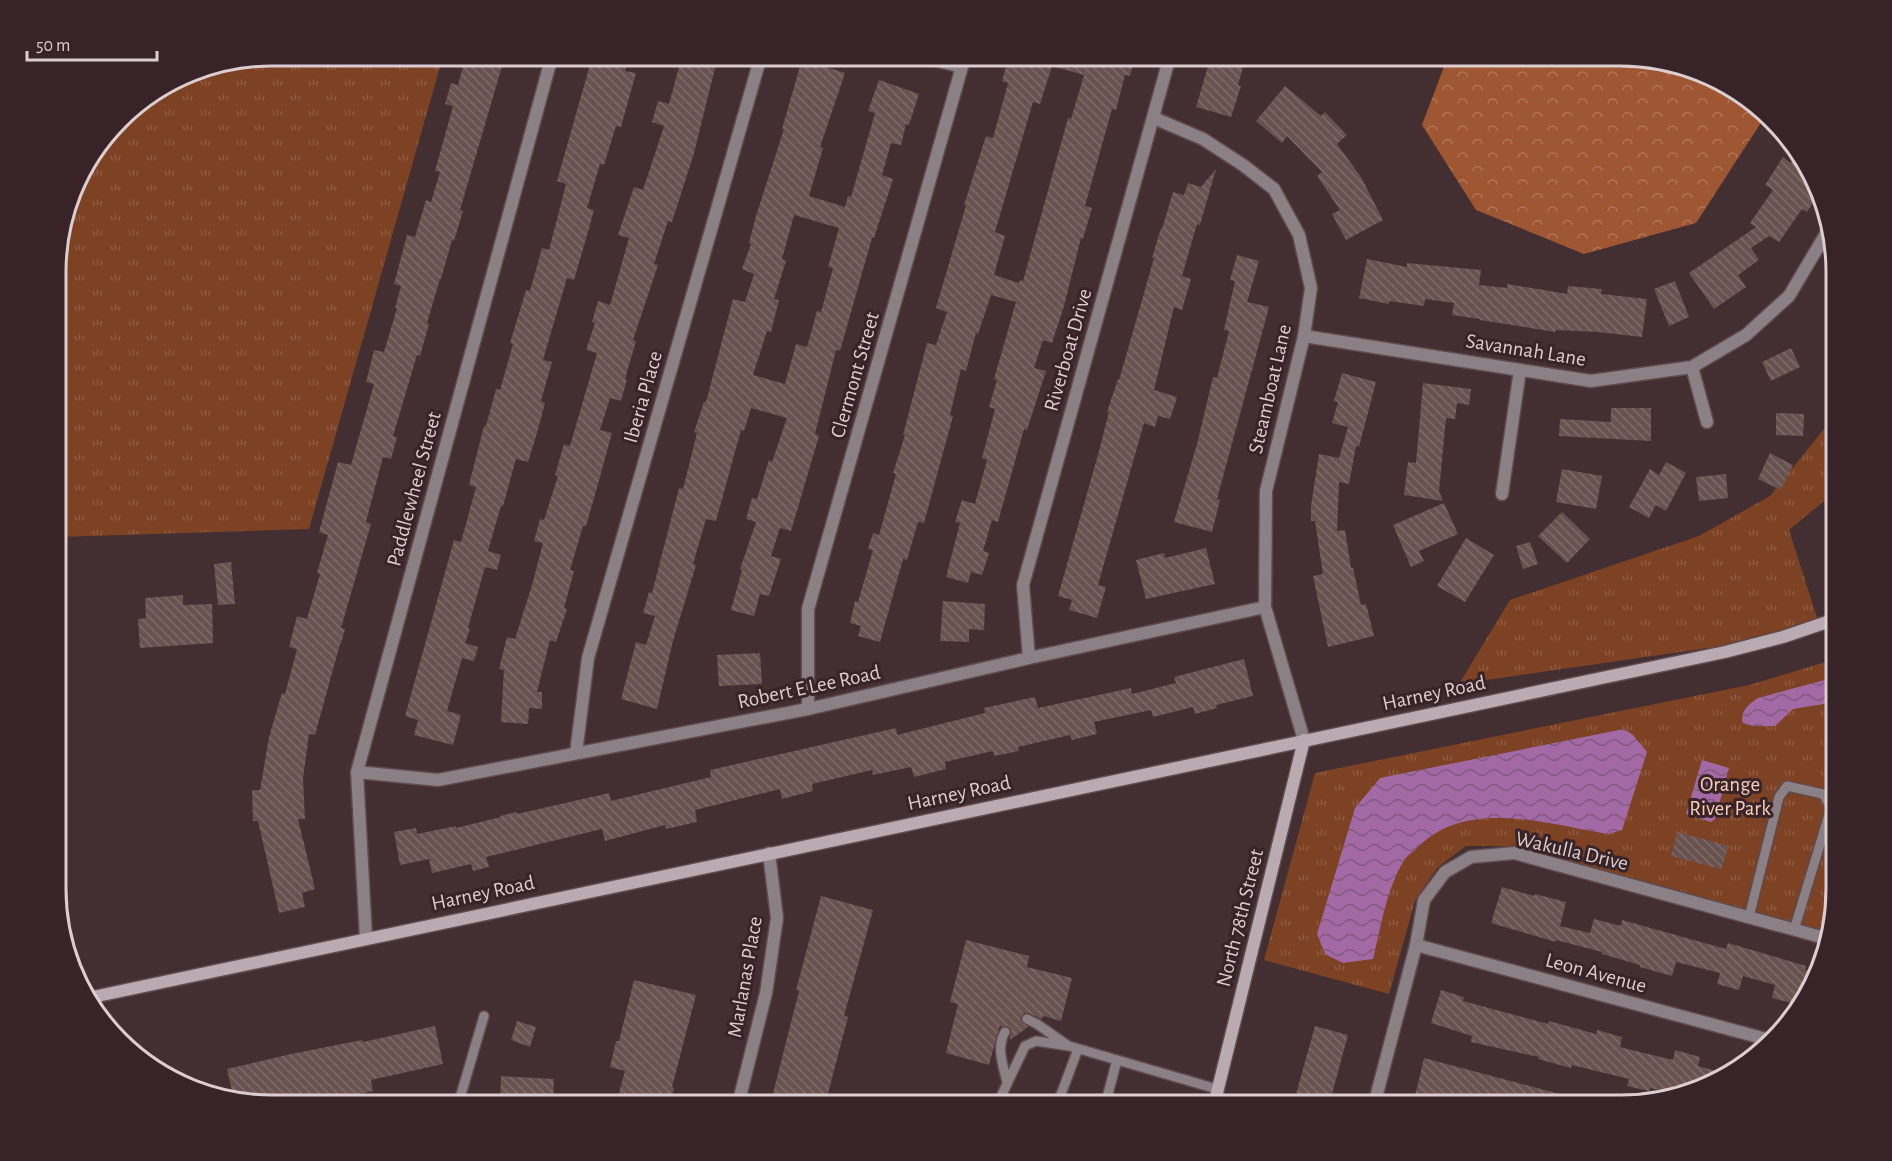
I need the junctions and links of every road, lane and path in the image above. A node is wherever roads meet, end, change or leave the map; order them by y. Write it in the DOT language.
graph roads {
  1 [pos="549,66"];
  2 [pos="758,66"];
  3 [pos="963,66"];
  4 [pos="1167,66"];
  5 [pos="1154,118"];
  6 [pos="1823,239"];
  7 [pos="1304,336"];
  8 [pos="1692,367"];
  9 [pos="1520,370"];
  10 [pos="1707,422"];
  11 [pos="1502,494"];
  12 [pos="1265,608"];
  13 [pos="1826,622"];
  14 [pos="1029,658"];
  15 [pos="808,709"];
  16 [pos="1304,740"];
  17 [pos="576,753"];
  18 [pos="357,772"];
  19 [pos="1826,799"];
  20 [pos="1826,824"];
  21 [pos="769,853"];
  22 [pos="1749,917"];
  23 [pos="1794,930"];
  24 [pos="1820,937"];
  25 [pos="366,938"];
  26 [pos="1416,945"];
  27 [pos="96,996"];
  28 [pos="484,1016"];
  29 [pos="1027,1019"];
  30 [pos="1005,1032"];
  31 [pos="1762,1038"];
  32 [pos="1073,1048"];
  33 [pos="1117,1060"];
  34 [pos="1007,1082"];
  35 [pos="1217,1089"];
  36 [pos="461,1095"];
  37 [pos="740,1095"];
  38 [pos="1001,1095"];
  39 [pos="1060,1095"];
  40 [pos="1108,1095"];
  41 [pos="1216,1095"];
  42 [pos="1377,1095"];
  1 -- 18 [label="street, Paddlewheel Street"];
  2 -- 17 [label="street, Iberia Place"];
  3 -- 15 [label="street, Clermont Street"];
  4 -- 5 [label="street, Riverboat Drive"];
  5 -- 7 [label="street, Steamboat Lane"];
  5 -- 14 [label="street, Riverboat Drive"];
  6 -- 8 [label="street, Savannah Lane"];
  7 -- 9 [label="street, Savannah Lane"];
  7 -- 12 [label="street, Steamboat Lane"];
  8 -- 9 [label="street, Savannah Lane"];
  8 -- 10 [label="street"];
  9 -- 11 [label="street"];
  12 -- 14 [label="street, Robert E Lee Road"];
  12 -- 16 [label="street, Steamboat Lane"];
  13 -- 16 [label="street, Harney Road"];
  14 -- 15 [label="street, Robert E Lee Road"];
  15 -- 17 [label="street, Robert E Lee Road"];
  16 -- 21 [label="street, Harney Road"];
  16 -- 35 [label="street, North 78th Street"];
  17 -- 18 [label="street, Robert E Lee Road"];
  18 -- 25 [label="street, Paddlewheel Street"];
  19 -- 22 [label="lane"];
  20 -- 23 [label="lane"];
  21 -- 25 [label="street, Harney Road"];
  21 -- 37 [label="street, Marlanas Place"];
  22 -- 23 [label="street, Wakulla Drive"];
  22 -- 26 [label="street, Wakulla Drive"];
  23 -- 24 [label="street, Wakulla Drive"];
  25 -- 27 [label="street, Harney Road"];
  26 -- 31 [label="street, Leon Avenue"];
  26 -- 42 [label="street, Wakulla Drive"];
  28 -- 36 [label="lane"];
  29 -- 32 [label="lane"];
  30 -- 34 [label="lane"];
  32 -- 33 [label="lane"];
  32 -- 34 [label="lane"];
  32 -- 39 [label="lane"];
  33 -- 35 [label="lane"];
  33 -- 40 [label="lane"];
  34 -- 38 [label="lane"];
  35 -- 41 [label="street, North 78th Street"];
}
